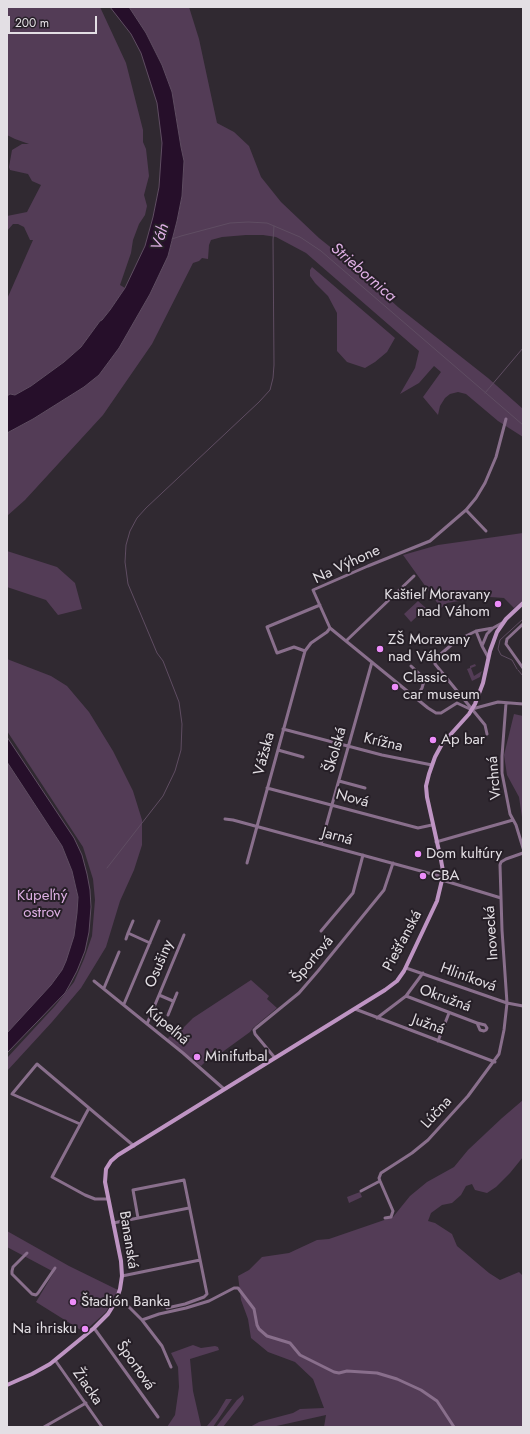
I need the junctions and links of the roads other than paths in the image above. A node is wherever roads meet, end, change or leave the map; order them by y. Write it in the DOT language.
graph roads {
  1 [pos="506,419"];
  2 [pos="466,510"];
  3 [pos="486,531"];
  4 [pos="414,576"];
  5 [pos="523,603"];
  6 [pos="320,605"];
  7 [pos="504,622"];
  8 [pos="523,624"];
  9 [pos="330,628"];
  10 [pos="493,628"];
  11 [pos="476,631"];
  12 [pos="346,641"];
  13 [pos="482,646"];
  14 [pos="305,651"];
  15 [pos="488,657"];
  16 [pos="372,662"];
  17 [pos="412,666"];
  18 [pos="523,668"];
  19 [pos="416,698"];
  20 [pos="506,703"];
  21 [pos="523,704"];
  22 [pos="472,710"];
  23 [pos="283,729"];
  24 [pos="487,734"];
  25 [pos="349,746"];
  26 [pos="278,750"];
  27 [pos="303,757"];
  28 [pos="432,765"];
  29 [pos="339,781"];
  30 [pos="267,788"];
  31 [pos="365,788"];
  32 [pos="332,805"];
  33 [pos="225,819"];
  34 [pos="513,820"];
  35 [pos="432,825"];
  36 [pos="257,827"];
  37 [pos="436,842"];
  38 [pos="321,844"];
  39 [pos="523,848"];
  40 [pos="523,853"];
  41 [pos="363,855"];
  42 [pos="247,862"];
  43 [pos="393,863"];
  44 [pos="442,879"];
  45 [pos="501,898"];
  46 [pos="133,921"];
  47 [pos="159,921"];
  48 [pos="321,931"];
  49 [pos="128,933"];
  50 [pos="184,935"];
  51 [pos="126,939"];
  52 [pos="150,943"];
  53 [pos="119,952"];
  54 [pos="113,967"];
  55 [pos="406,968"];
  56 [pos="117,969"];
  57 [pos="423,973"];
  58 [pos="94,981"];
  59 [pos="104,988"];
  60 [pos="177,993"];
  61 [pos="159,996"];
  62 [pos="406,996"];
  63 [pos="173,1001"];
  64 [pos="507,1003"];
  65 [pos="124,1004"];
  66 [pos="523,1006"];
  67 [pos="355,1009"];
  68 [pos="449,1013"];
  69 [pos="168,1015"];
  70 [pos="377,1018"];
  71 [pos="477,1023"];
  72 [pos="147,1024"];
  73 [pos="438,1041"];
  74 [pos="275,1058"];
  75 [pos="495,1062"];
  76 [pos="224,1089"];
  77 [pos="89,1108"];
  78 [pos="188,1112"];
  79 [pos="80,1124"];
  80 [pos="134,1146"];
  81 [pos="380,1181"];
  82 [pos="361,1191"];
  83 [pos="108,1200"];
  84 [pos="189,1208"];
  85 [pos="138,1218"];
  86 [pos="385,1218"];
  87 [pos="113,1223"];
  88 [pos="27,1253"];
  89 [pos="200,1260"];
  90 [pos="55,1268"];
  91 [pos="122,1276"];
  92 [pos="117,1299"];
  93 [pos="166,1308"];
  94 [pos="142,1320"];
  95 [pos="94,1328"];
  96 [pos="55,1360"];
  97 [pos="171,1367"];
  98 [pos="7,1385"];
  99 [pos="86,1403"];
  100 [pos="158,1417"];
  101 [pos="44,1427"];
  102 [pos="102,1427"];
  103 [pos="454,1427"];
  1 -- 2 [label="street, Na Výhone"];
  2 -- 3 [label="street"];
  2 -- 6 [label="street, Na Výhone"];
  4 -- 12 [label="street"];
  5 -- 7 [label="main road, Piešťanská"];
  6 -- 9 [label="street, Na Výhone"];
  6 -- 14 [label="street"];
  7 -- 10 [label="street"];
  7 -- 15 [label="main road, Piešťanská"];
  8 -- 18 [label="street"];
  9 -- 12 [label="street, Na Výhone"];
  9 -- 14 [label="street, Vážska"];
  10 -- 11 [label="street"];
  10 -- 13 [label="street"];
  11 -- 13 [label="street"];
  11 -- 22 [label="street"];
  12 -- 16 [label="street, Na Výhone"];
  13 -- 15 [label="street"];
  14 -- 23 [label="street, Vážska"];
  15 -- 22 [label="main road, Piešťanská"];
  16 -- 19 [label="street, Na Výhone"];
  16 -- 25 [label="street, Školská"];
  17 -- 19 [label="street"];
  19 -- 22 [label="street, Na Výhone"];
  20 -- 21 [label="street"];
  20 -- 22 [label="street"];
  20 -- 34 [label="street, Vrchná"];
  22 -- 24 [label="street"];
  22 -- 28 [label="main road, Piešťanská"];
  23 -- 25 [label="street, Krížna"];
  23 -- 26 [label="street, Vážska"];
  25 -- 28 [label="street, Krížna"];
  25 -- 29 [label="street, Školská"];
  26 -- 27 [label="street"];
  26 -- 30 [label="street, Vážska"];
  28 -- 35 [label="main road, Piešťanská"];
  29 -- 31 [label="street"];
  29 -- 32 [label="street, Školská"];
  30 -- 32 [label="street, Nová"];
  30 -- 36 [label="street, Vážska"];
  32 -- 35 [label="street, Nová"];
  32 -- 38 [label="street, Školská"];
  33 -- 36 [label="street, Jarná"];
  34 -- 37 [label="street"];
  34 -- 39 [label="street, Vrchná"];
  35 -- 37 [label="main road, Piešťanská"];
  36 -- 38 [label="street, Jarná"];
  36 -- 42 [label="street, Vážska"];
  37 -- 44 [label="main road, Piešťanská"];
  38 -- 41 [label="street, Jarná"];
  40 -- 45 [label="street"];
  41 -- 43 [label="street, Jarná"];
  41 -- 48 [label="street"];
  43 -- 44 [label="street, Jarná"];
  43 -- 74 [label="street, Športová"];
  44 -- 45 [label="street, Inovecká"];
  44 -- 55 [label="main road, Piešťanská"];
  45 -- 64 [label="street, Inovecká"];
  46 -- 49 [label="street"];
  47 -- 52 [label="street"];
  49 -- 51 [label="street"];
  49 -- 52 [label="street"];
  50 -- 61 [label="street, Osušiny"];
  52 -- 65 [label="street"];
  53 -- 54 [label="street"];
  54 -- 56 [label="street"];
  54 -- 59 [label="street"];
  55 -- 57 [label="street, Hliníková"];
  55 -- 67 [label="main road, Piešťanská"];
  57 -- 62 [label="street"];
  57 -- 64 [label="street, Hliníková"];
  58 -- 59 [label="street, Kúpeľná"];
  59 -- 65 [label="street, Kúpeľná"];
  60 -- 63 [label="street, Osušiny"];
  61 -- 63 [label="street"];
  61 -- 72 [label="street, Osušiny"];
  62 -- 68 [label="street, Okružná"];
  62 -- 70 [label="street"];
  63 -- 69 [label="street, Osušiny"];
  64 -- 66 [label="street, Hliníková"];
  64 -- 75 [label="street, Lúčna"];
  65 -- 72 [label="street, Kúpeľná"];
  67 -- 70 [label="street, Južná"];
  67 -- 74 [label="main road, Piešťanská"];
  68 -- 71 [label="street, Okružná"];
  68 -- 73 [label="street"];
  70 -- 73 [label="street, Južná"];
  72 -- 76 [label="street, Kúpeľná"];
  73 -- 75 [label="street, Južná"];
  74 -- 76 [label="main road, Piešťanská"];
  75 -- 81 [label="street, Lúčna"];
  76 -- 78 [label="main road, Piešťanská"];
  77 -- 79 [label="street"];
  77 -- 79 [label="street"];
  77 -- 80 [label="street"];
  78 -- 80 [label="main road, Bananská"];
  79 -- 83 [label="street"];
  80 -- 83 [label="main road, Bananská"];
  81 -- 82 [label="street"];
  81 -- 86 [label="street"];
  83 -- 87 [label="main road, Bananská"];
  84 -- 85 [label="street"];
  84 -- 85 [label="street"];
  84 -- 89 [label="street"];
  85 -- 87 [label="street"];
  87 -- 91 [label="main road, Bananská"];
  88 -- 90 [label="street"];
  89 -- 91 [label="street"];
  89 -- 93 [label="street"];
  91 -- 92 [label="main road, Bananská"];
  92 -- 94 [label="street"];
  92 -- 95 [label="main road, Bananská"];
  94 -- 97 [label="street"];
  94 -- 103 [label="street"];
  95 -- 96 [label="main road, Bananská"];
  95 -- 100 [label="street, Športová"];
  96 -- 98 [label="main road, Bananská"];
  96 -- 99 [label="street, Žiacka"];
  99 -- 101 [label="street"];
  99 -- 102 [label="street, Žiacka"];
}
